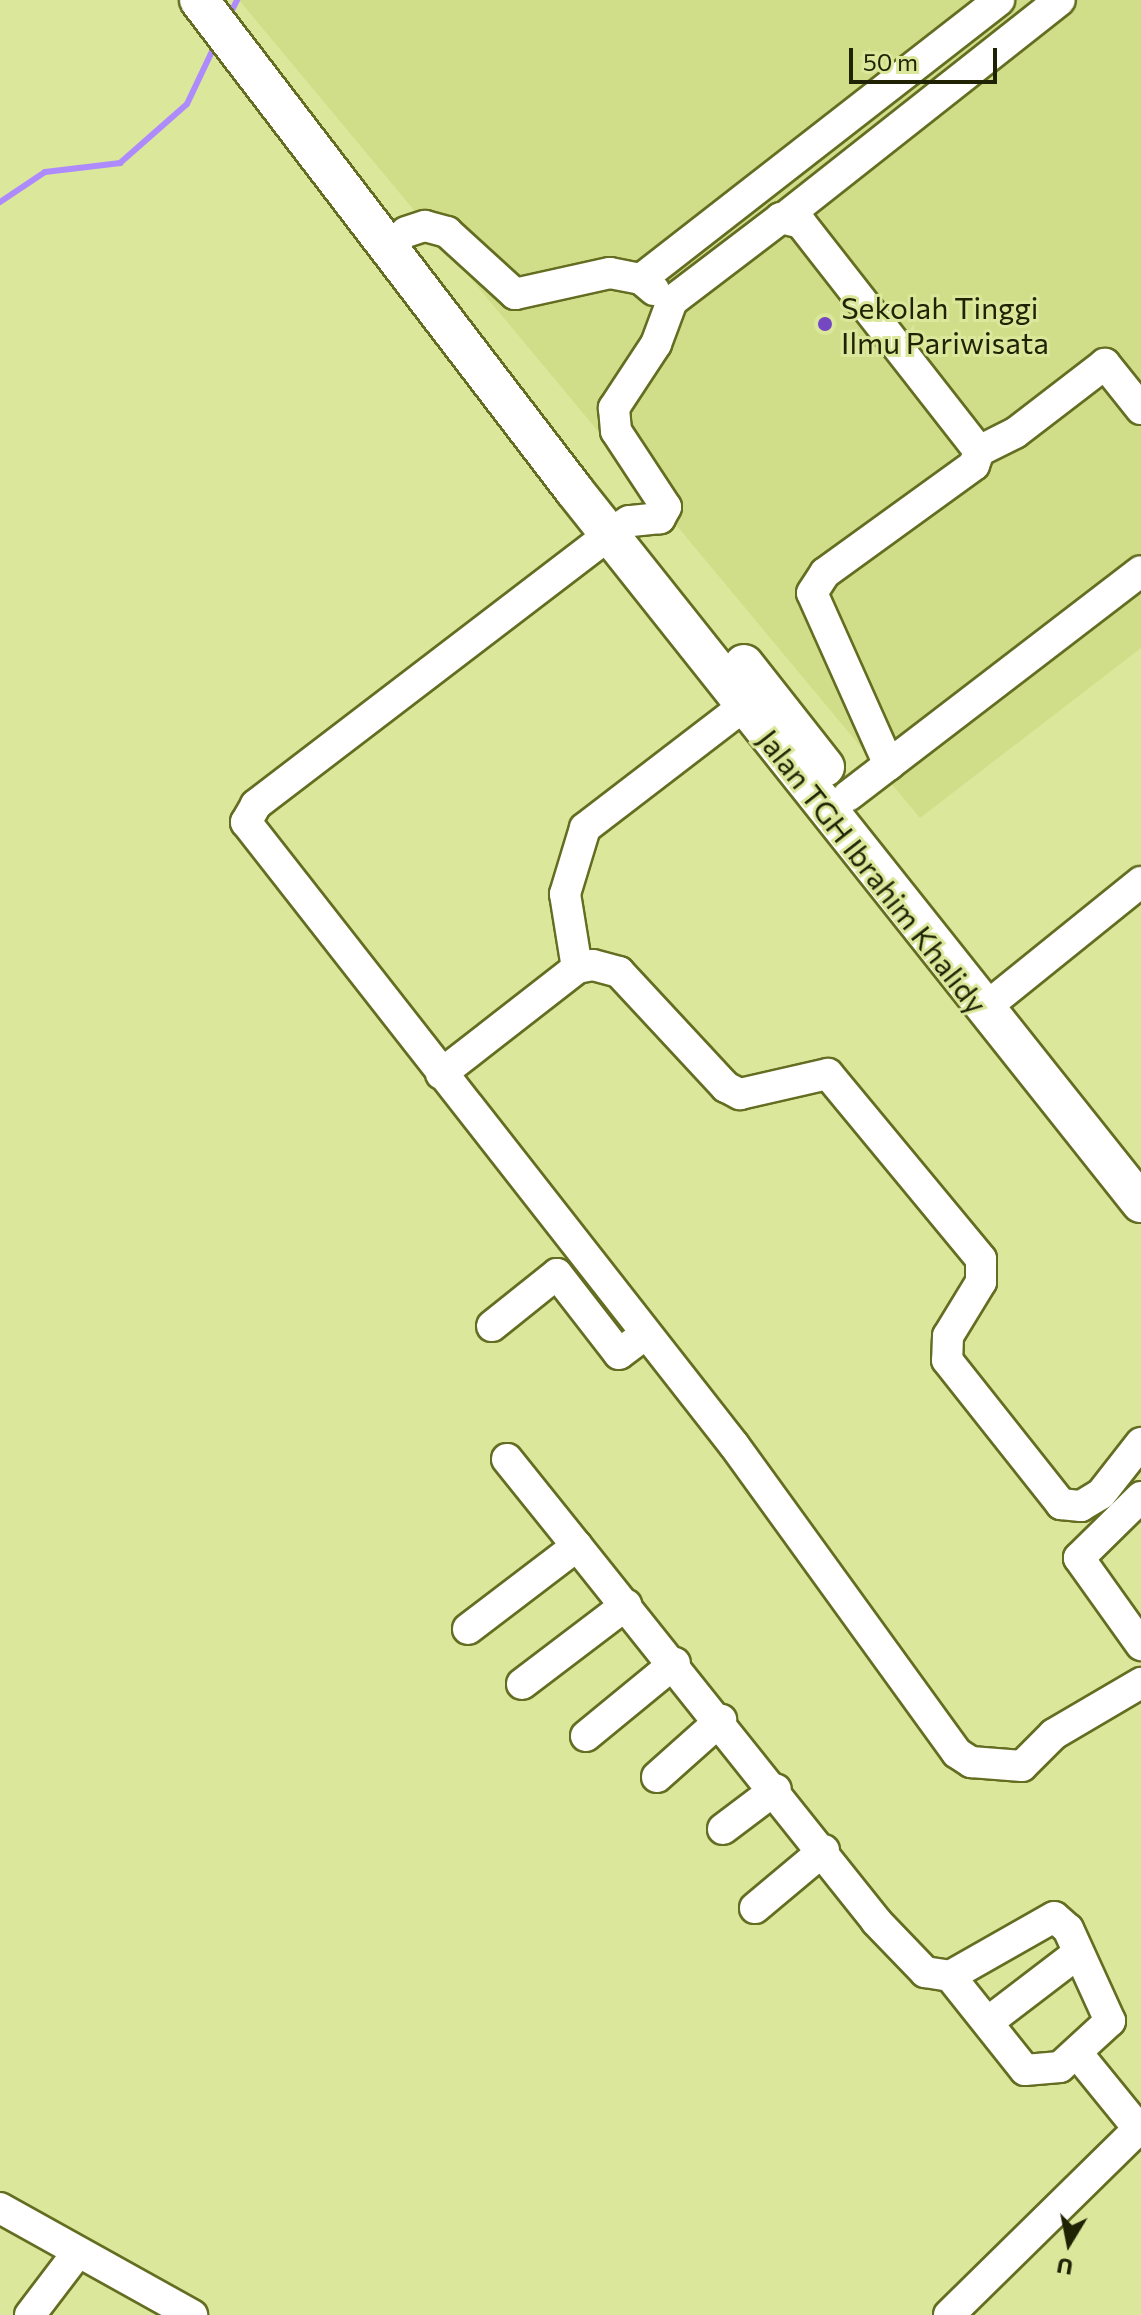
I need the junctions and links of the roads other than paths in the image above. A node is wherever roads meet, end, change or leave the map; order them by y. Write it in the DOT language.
graph roads {
  1 [pos="199,0"];
  2 [pos="999,0"];
  3 [pos="1060,0"];
  4 [pos="237,22"];
  5 [pos="789,214"];
  6 [pos="406,232"];
  7 [pos="641,279"];
  8 [pos="661,315"];
  9 [pos="1141,409"];
  10 [pos="979,451"];
  11 [pos="620,527"];
  12 [pos="1141,571"];
  13 [pos="744,706"];
  14 [pos="889,765"];
  15 [pos="848,796"];
  16 [pos="1141,882"];
  17 [pos="577,968"];
  18 [pos="1001,995"];
  19 [pos="441,1074"];
  20 [pos="1141,1168"];
  21 [pos="1141,1203"];
  22 [pos="492,1326"];
  23 [pos="643,1336"];
  24 [pos="1141,1443"];
  25 [pos="507,1459"];
  26 [pos="1141,1497"];
  27 [pos="577,1546"];
  28 [pos="626,1605"];
  29 [pos="468,1629"];
  30 [pos="1141,1645"];
  31 [pos="675,1663"];
  32 [pos="1141,1683"];
  33 [pos="522,1684"];
  34 [pos="721,1720"];
  35 [pos="586,1736"];
  36 [pos="657,1777"];
  37 [pos="776,1789"];
  38 [pos="723,1829"];
  39 [pos="824,1850"];
  40 [pos="755,1908"];
  41 [pos="1077,1954"];
  42 [pos="950,1976"];
  43 [pos="988,2022"];
  44 [pos="1077,2053"];
  45 [pos="1139,2127"];
  46 [pos="0,2208"];
  47 [pos="75,2256"];
  48 [pos="30,2315"];
  49 [pos="192,2315"];
  50 [pos="949,2315"];
  1 -- 4 [label="main road"];
  2 -- 7 [label="street"];
  3 -- 5 [label="street"];
  4 -- 6 [label="main road"];
  4 -- 11 [label="main road"];
  5 -- 8 [label="street"];
  5 -- 10 [label="street"];
  6 -- 7 [label="street"];
  6 -- 11 [label="main road"];
  7 -- 8 [label="street"];
  8 -- 11 [label="street"];
  9 -- 10 [label="street"];
  10 -- 14 [label="street"];
  11 -- 13 [label="main road, Jalan TGH Ibrahim Khalidy"];
  11 -- 15 [label="main road, Jalan TGH Ibrahim Khalidy"];
  11 -- 19 [label="street"];
  12 -- 14 [label="street"];
  13 -- 17 [label="street"];
  13 -- 21 [label="main road, Jalan TGH Ibrahim Khalidy"];
  14 -- 15 [label="street"];
  15 -- 18 [label="main road, Jalan TGH Ibrahim Khalidy"];
  16 -- 18 [label="street"];
  17 -- 19 [label="street"];
  17 -- 24 [label="street"];
  18 -- 20 [label="main road, Jalan TGH Ibrahim Khalidy"];
  19 -- 23 [label="street"];
  22 -- 23 [label="street"];
  23 -- 32 [label="street"];
  25 -- 27 [label="street"];
  26 -- 30 [label="street"];
  27 -- 28 [label="street"];
  27 -- 29 [label="street"];
  28 -- 31 [label="street"];
  28 -- 33 [label="street"];
  31 -- 34 [label="street"];
  31 -- 35 [label="street"];
  34 -- 36 [label="street"];
  34 -- 37 [label="street"];
  37 -- 38 [label="street"];
  37 -- 39 [label="street"];
  39 -- 40 [label="street"];
  39 -- 42 [label="street"];
  41 -- 42 [label="street"];
  41 -- 43 [label="street"];
  41 -- 44 [label="street"];
  42 -- 43 [label="street"];
  43 -- 44 [label="street"];
  44 -- 45 [label="street"];
  45 -- 50 [label="street"];
  46 -- 47 [label="street"];
  47 -- 48 [label="street"];
  47 -- 49 [label="street"];
}
